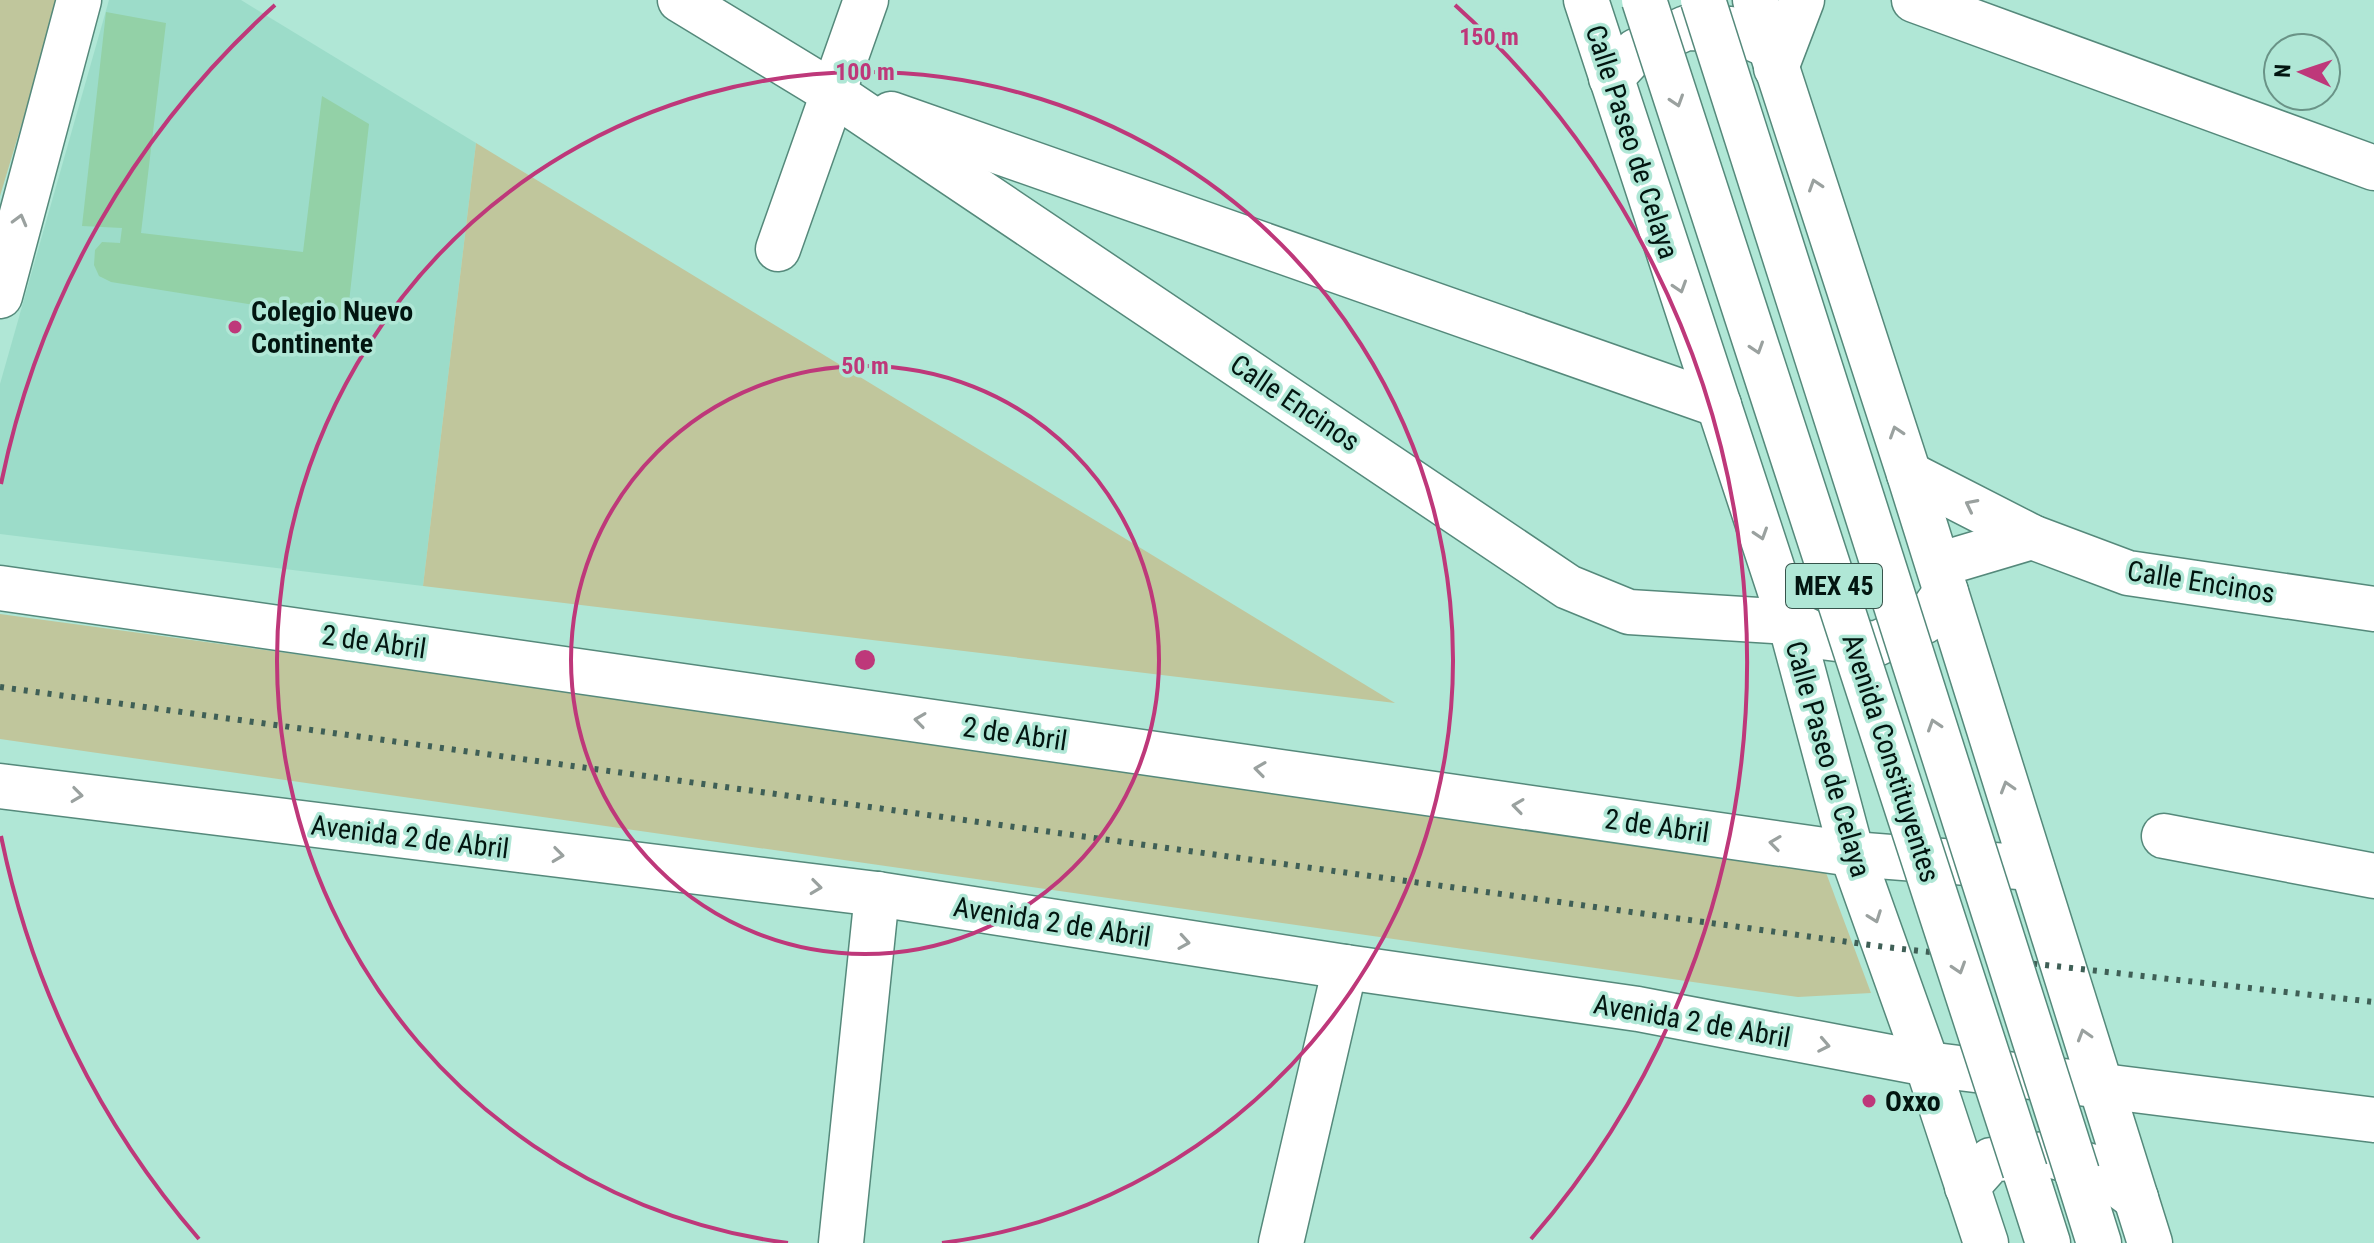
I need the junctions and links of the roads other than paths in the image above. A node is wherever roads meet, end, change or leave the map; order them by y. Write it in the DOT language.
graph roads {
  1 [pos="79,0"];
  2 [pos="680,0"];
  3 [pos="866,0"];
  4 [pos="1586,0"];
  5 [pos="1644,0"];
  6 [pos="1703,0"];
  7 [pos="1755,0"];
  8 [pos="1802,0"];
  9 [pos="1914,0"];
  10 [pos="1773,57"];
  11 [pos="1611,78"];
  12 [pos="833,93"];
  13 [pos="2374,168"];
  14 [pos="778,249"];
  15 [pos="0,296"];
  16 [pos="1719,405"];
  17 [pos="1909,474"];
  18 [pos="2032,537"];
  19 [pos="1942,579"];
  20 [pos="0,588"];
  21 [pos="2374,609"];
  22 [pos="1790,622"];
  23 [pos="0,786"];
  24 [pos="2164,836"];
  25 [pos="1852,854"];
  26 [pos="2032,868"];
  27 [pos="2374,876"];
  28 [pos="877,894"];
  29 [pos="1345,967"];
  30 [pos="1927,1064"];
  31 [pos="2100,1087"];
  32 [pos="2374,1120"];
  33 [pos="1967,1187"];
  34 [pos="2136,1198"];
  35 [pos="841,1243"];
  36 [pos="1281,1243"];
  37 [pos="1986,1243"];
  38 [pos="2048,1243"];
  39 [pos="2099,1243"];
  40 [pos="2150,1243"];
  15 -- 1 [label="main road, one-way"];
  2 -- 12 [label="main road, Calle Encinos"];
  3 -- 12 [label="main road"];
  4 -- 11 [label="main road, Calle Paseo de Celaya"];
  5 -- 38 [label="main road, Avenida Constituyentes / MEX 45, one-way, bridge"];
  39 -- 6 [label="main road, Avenida Constituyentes / MEX 45, one-way, bridge"];
  7 -- 10 [label="main road"];
  8 -- 10 [label="main road"];
  9 -- 13 [label="main road"];
  10 -- 11 [label="main road"];
  17 -- 10 [label="main road, one-way"];
  11 -- 16 [label="main road, Calle Paseo de Celaya, one-way"];
  12 -- 14 [label="main road"];
  12 -- 16 [label="main road, Calle Encinos"];
  12 -- 22 [label="main road, Calle Encinos"];
  16 -- 22 [label="main road, Calle Paseo de Celaya, one-way"];
  18 -- 17 [label="main road, Calle Encinos, one-way"];
  17 -- 19 [label="main road"];
  18 -- 19 [label="main road"];
  18 -- 21 [label="main road, Calle Encinos"];
  19 -- 22 [label="main road, Calle Encinos"];
  26 -- 19 [label="main road, one-way"];
  25 -- 20 [label="main road, 2 de Abril, one-way"];
  22 -- 25 [label="main road, Calle Paseo de Celaya"];
  23 -- 28 [label="main road, Avenida 2 de Abril, one-way"];
  24 -- 27 [label="main road"];
  25 -- 26 [label="main road, 2 de Abril"];
  25 -- 30 [label="main road, Calle Paseo de Celaya, one-way"];
  31 -- 26 [label="main road, one-way"];
  28 -- 29 [label="main road, Avenida 2 de Abril, one-way"];
  28 -- 35 [label="main road"];
  29 -- 30 [label="main road, Avenida 2 de Abril, one-way"];
  29 -- 36 [label="main road"];
  30 -- 31 [label="main road, Avenida 2 de Abril"];
  30 -- 33 [label="main road, Calle Paseo de Celaya"];
  31 -- 32 [label="main road, Avenida 2 de Abril"];
  31 -- 34 [label="main road"];
  33 -- 34 [label="main road"];
  33 -- 37 [label="main road, Calle Paseo de Celaya"];
  34 -- 40 [label="main road"];
}
